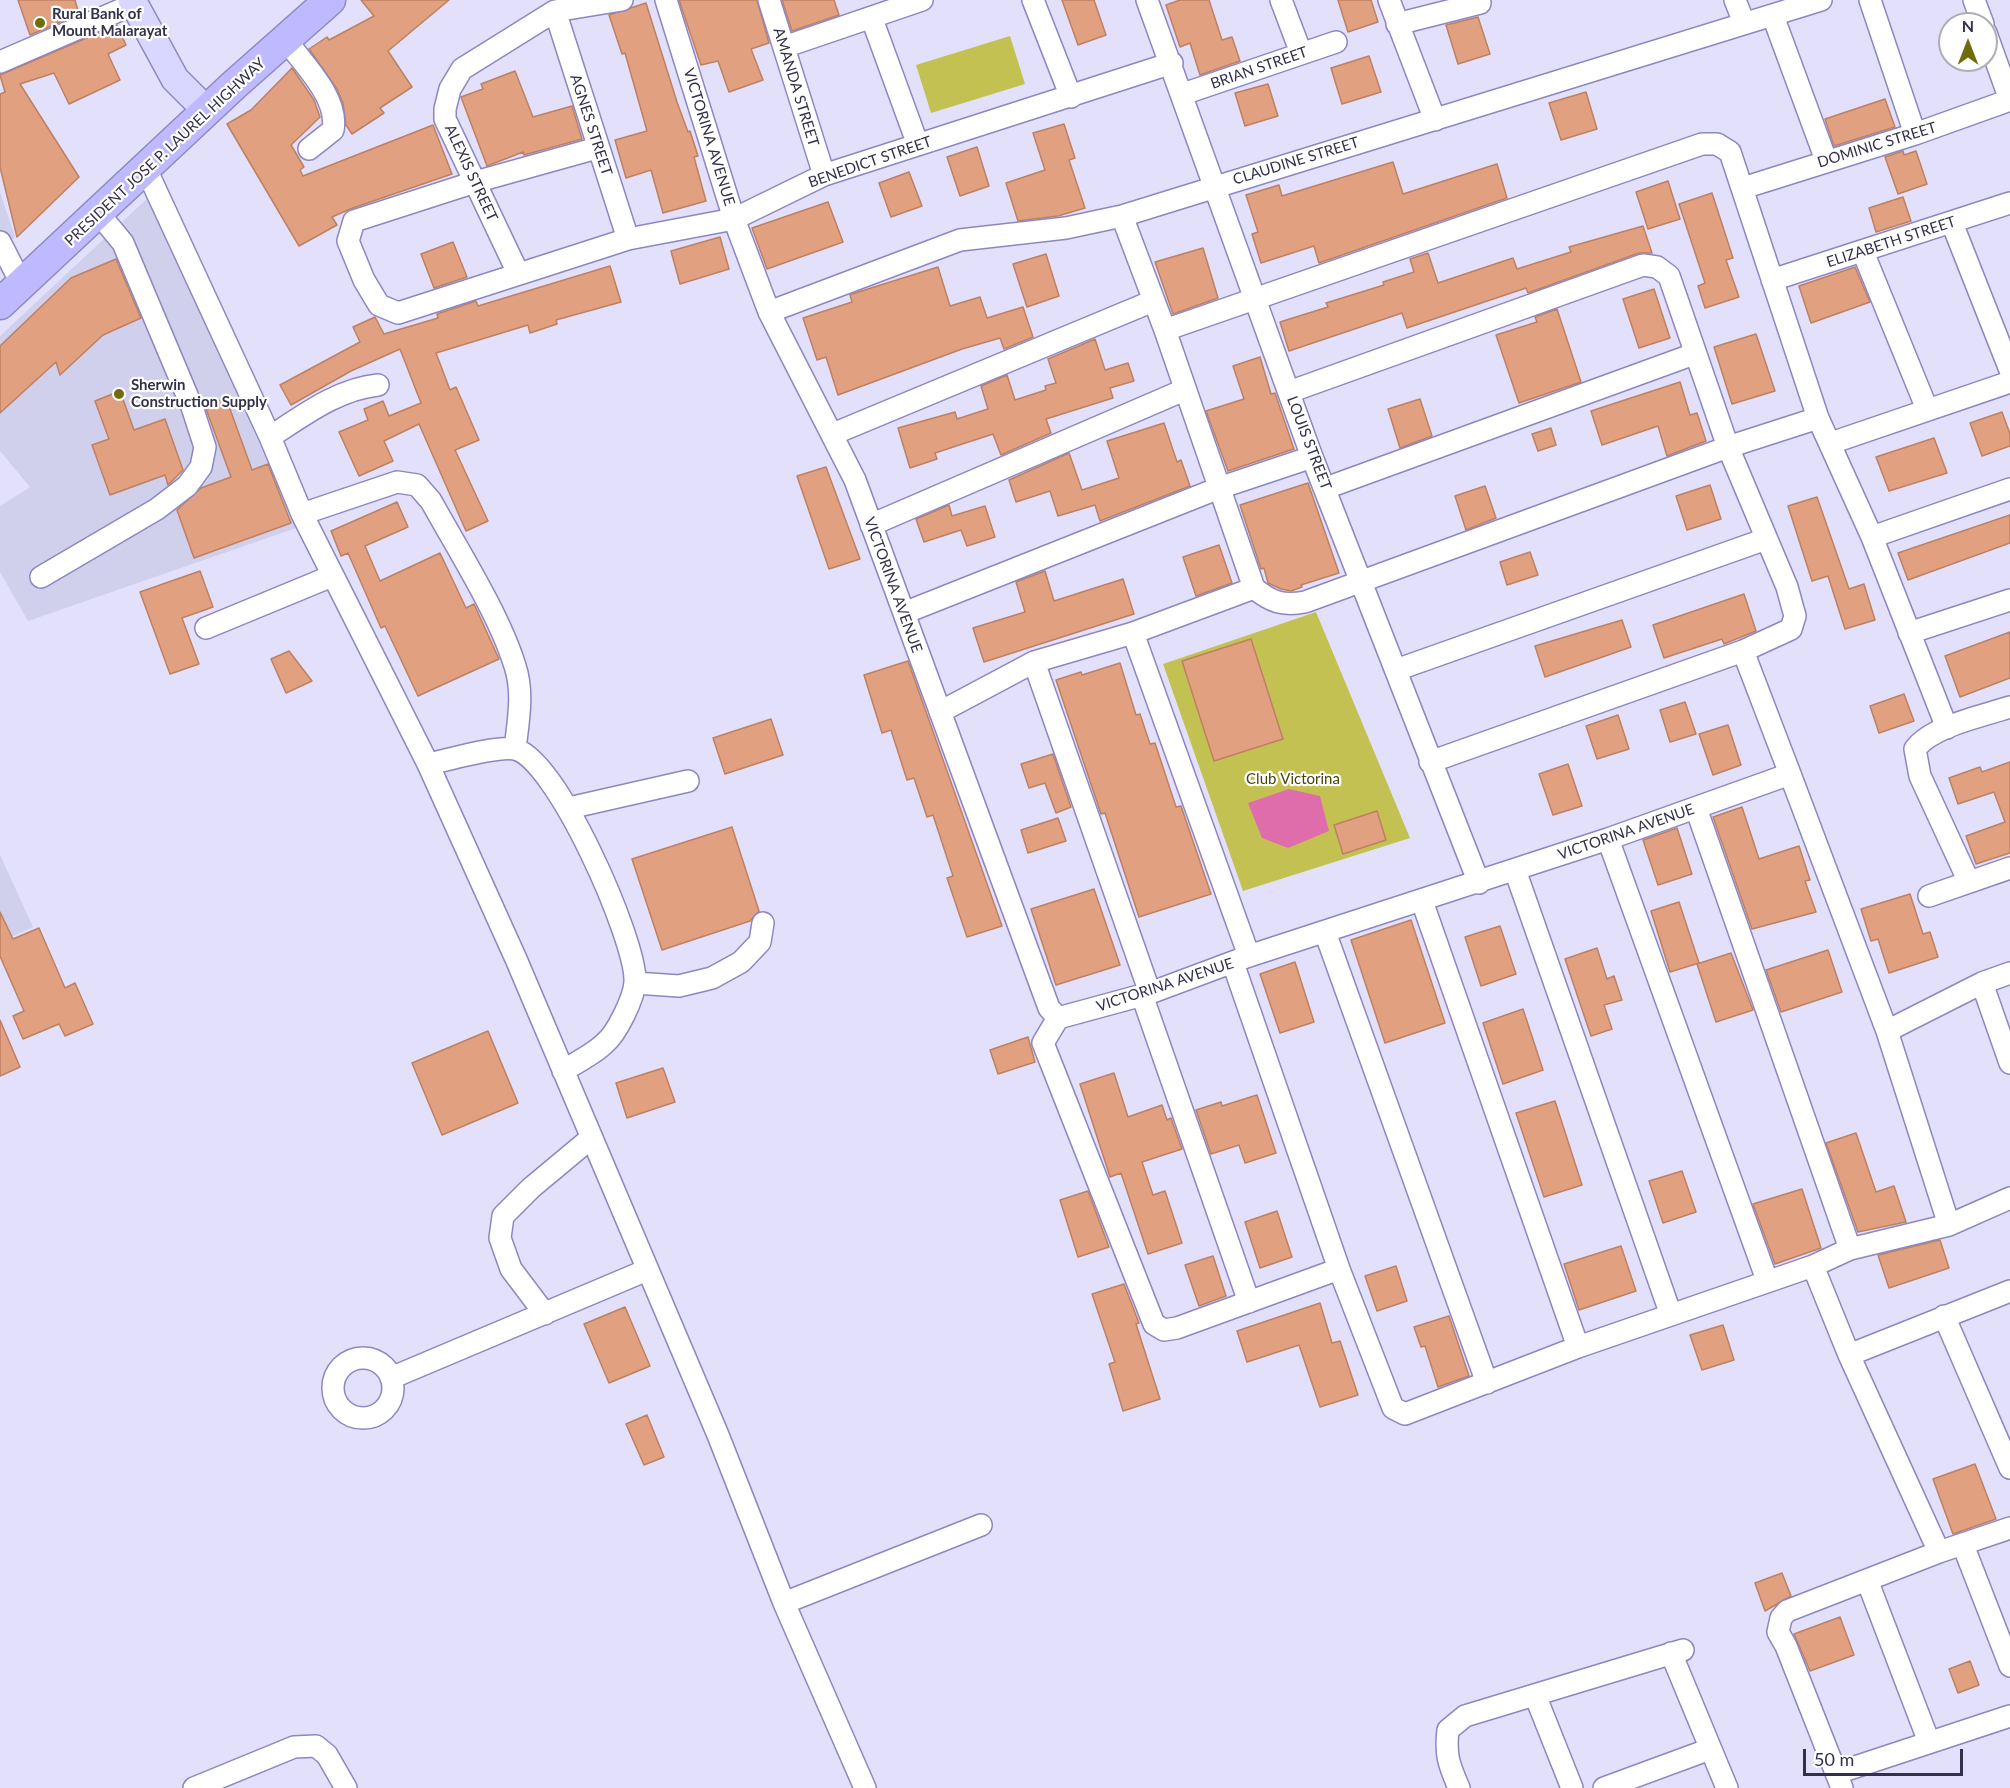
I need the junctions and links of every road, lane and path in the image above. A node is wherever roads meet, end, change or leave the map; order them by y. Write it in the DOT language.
graph roads {
  1 [pos="330,0"];
  2 [pos="622,0"];
  3 [pos="666,0"];
  4 [pos="769,0"];
  5 [pos="922,0"];
  6 [pos="1033,0"];
  7 [pos="1148,0"];
  8 [pos="1281,0"];
  9 [pos="1389,0"];
  10 [pos="1735,0"];
  11 [pos="1821,0"];
  12 [pos="1870,0"];
  13 [pos="133,2"];
  14 [pos="1480,3"];
  15 [pos="555,11"];
  16 [pos="1773,16"];
  17 [pos="872,19"];
  18 [pos="1744,23"];
  19 [pos="1397,24"];
  20 [pos="286,40"];
  21 [pos="1336,42"];
  22 [pos="784,47"];
  23 [pos="1302,53"];
  24 [pos="0,62"];
  25 [pos="1172,63"];
  26 [pos="1998,66"];
  27 [pos="1183,94"];
  28 [pos="1071,97"];
  29 [pos="2010,100"];
  30 [pos="207,111"];
  31 [pos="1434,120"];
  32 [pos="1915,134"];
  33 [pos="918,145"];
  34 [pos="597,148"];
  35 [pos="309,149"];
  36 [pos="1826,160"];
  37 [pos="146,169"];
  38 [pos="824,175"];
  39 [pos="475,182"];
  40 [pos="1215,186"];
  41 [pos="1743,188"];
  42 [pos="2010,203"];
  43 [pos="99,214"];
  44 [pos="1122,216"];
  45 [pos="735,219"];
  46 [pos="1952,223"];
  47 [pos="628,239"];
  48 [pos="0,242"];
  49 [pos="1863,252"];
  50 [pos="518,273"];
  51 [pos="1772,280"];
  52 [pos="11,294"];
  53 [pos="1256,300"];
  54 [pos="1153,301"];
  55 [pos="770,312"];
  56 [pos="1165,330"];
  57 [pos="1694,354"];
  58 [pos="2010,369"];
  59 [pos="2010,382"];
  60 [pos="378,385"];
  61 [pos="1184,390"];
  62 [pos="1289,392"];
  63 [pos="1927,409"];
  64 [pos="1818,418"];
  65 [pos="832,434"];
  66 [pos="270,437"];
  67 [pos="1832,444"];
  68 [pos="1728,447"];
  69 [pos="1312,457"];
  70 [pos="1219,488"];
  71 [pos="1326,488"];
  72 [pos="2010,489"];
  73 [pos="302,514"];
  74 [pos="871,525"];
  75 [pos="1872,537"];
  76 [pos="1766,539"];
  77 [pos="332,576"];
  78 [pos="41,577"];
  79 [pos="1359,581"];
  80 [pos="1254,588"];
  81 [pos="2010,600"];
  82 [pos="904,613"];
  83 [pos="206,628"];
  84 [pos="1133,633"];
  85 [pos="1909,633"];
  86 [pos="1743,651"];
  87 [pos="1034,662"];
  88 [pos="1396,670"];
  89 [pos="2010,707"];
  90 [pos="940,712"];
  91 [pos="1947,728"];
  92 [pos="514,749"];
  93 [pos="1430,762"];
  94 [pos="428,764"];
  95 [pos="1790,774"];
  96 [pos="688,781"];
  97 [pos="568,808"];
  98 [pos="1696,808"];
  99 [pos="1608,839"];
  100 [pos="2010,868"];
  101 [pos="1515,870"];
  102 [pos="1969,882"];
  103 [pos="1479,883"];
  104 [pos="1929,896"];
  105 [pos="1422,901"];
  106 [pos="763,923"];
  107 [pos="1325,932"];
  108 [pos="1241,960"];
  109 [pos="2010,973"];
  110 [pos="1982,982"];
  111 [pos="635,983"];
  112 [pos="1146,994"];
  113 [pos="1058,1018"];
  114 [pos="1887,1031"];
  115 [pos="2010,1063"];
  116 [pos="563,1071"];
  117 [pos="591,1138"];
  118 [pos="2010,1198"];
  119 [pos="1948,1225"];
  120 [pos="1851,1249"];
  121 [pos="1814,1266"];
  122 [pos="1339,1269"];
  123 [pos="647,1270"];
  124 [pos="1767,1280"];
  125 [pos="2010,1291"];
  126 [pos="1248,1302"];
  127 [pos="545,1314"];
  128 [pos="1671,1315"];
  129 [pos="1944,1316"];
  130 [pos="1578,1347"];
  131 [pos="1849,1355"];
  132 [pos="391,1378"];
  133 [pos="1487,1383"];
  134 [pos="2010,1468"];
  135 [pos="981,1525"];
  136 [pos="2010,1528"];
  137 [pos="1963,1545"];
  138 [pos="1939,1552"];
  139 [pos="1868,1580"];
  140 [pos="784,1603"];
  141 [pos="2010,1665"];
  142 [pos="1535,1695"];
  143 [pos="2010,1716"];
  144 [pos="1929,1743"];
  145 [pos="1710,1749"];
  146 [pos="1839,1781"];
  147 [pos="194,1788"];
  148 [pos="346,1788"];
  149 [pos="865,1788"];
  150 [pos="1459,1788"];
  151 [pos="1572,1788"];
  152 [pos="1604,1788"];
  153 [pos="1726,1788"];
  1 -- 20 [label="highway, PRESIDENT JOSE P. LAUREL HIGHWAY"];
  2 -- 15 [label="street, ALEXIS STREET"];
  3 -- 45 [label="street, VICTORINA AVENUE"];
  4 -- 22 [label="street, AMANDA STREET"];
  5 -- 17 [label="street"];
  6 -- 28 [label="street"];
  7 -- 25 [label="street, LOUIS STREET"];
  8 -- 23 [label="street"];
  9 -- 19 [label="street"];
  10 -- 18 [label="street"];
  11 -- 16 [label="street, CLAUDINE STREET"];
  12 -- 32 [label="street"];
  13 -- 24 [label="street"];
  13 -- 30 [label="main road"];
  14 -- 19 [label="street"];
  15 -- 34 [label="street, AGNES STREET"];
  15 -- 39 [label="street, ALEXIS STREET"];
  16 -- 18 [label="street, CLAUDINE STREET"];
  16 -- 36 [label="street"];
  17 -- 22 [label="street"];
  17 -- 33 [label="street"];
  18 -- 31 [label="street, CLAUDINE STREET"];
  19 -- 31 [label="street"];
  20 -- 30 [label="highway, PRESIDENT JOSE P. LAUREL HIGHWAY"];
  20 -- 35 [label="street"];
  21 -- 23 [label="street, BRIAN STREET"];
  22 -- 38 [label="street, AMANDA STREET"];
  23 -- 27 [label="street, BRIAN STREET"];
  25 -- 27 [label="street, LOUIS STREET"];
  25 -- 28 [label="street, BENEDICT STREET"];
  26 -- 29 [label="street"];
  27 -- 40 [label="street, LOUIS STREET"];
  28 -- 33 [label="street, BENEDICT STREET"];
  29 -- 32 [label="street, DOMINIC STREET"];
  30 -- 37 [label="highway, PRESIDENT JOSE P. LAUREL HIGHWAY"];
  31 -- 40 [label="street, CLAUDINE STREET"];
  32 -- 36 [label="street, DOMINIC STREET"];
  33 -- 38 [label="street, BENEDICT STREET"];
  34 -- 39 [label="street"];
  34 -- 47 [label="street, AGNES STREET"];
  36 -- 41 [label="street, DOMINIC STREET"];
  37 -- 43 [label="highway, PRESIDENT JOSE P. LAUREL HIGHWAY"];
  37 -- 66 [label="street"];
  38 -- 45 [label="street, BENEDICT STREET"];
  39 -- 50 [label="street, ALEXIS STREET"];
  39 -- 50 [label="street, BENEDICT STREET"];
  40 -- 44 [label="street, CLAUDINE STREET"];
  40 -- 53 [label="street, LOUIS STREET"];
  41 -- 51 [label="street"];
  41 -- 53 [label="street"];
  42 -- 46 [label="street, ELIZABETH STREET"];
  43 -- 52 [label="highway, PRESIDENT JOSE P. LAUREL HIGHWAY"];
  43 -- 78 [label="street"];
  44 -- 54 [label="street"];
  44 -- 55 [label="street, CLAUDINE STREET"];
  45 -- 47 [label="street, BENEDICT STREET"];
  45 -- 55 [label="street, VICTORINA AVENUE"];
  46 -- 49 [label="street, ELIZABETH STREET"];
  46 -- 58 [label="street"];
  47 -- 50 [label="street, BENEDICT STREET"];
  48 -- 52 [label="street"];
  49 -- 51 [label="street, ELIZABETH STREET"];
  49 -- 63 [label="street"];
  51 -- 64 [label="street"];
  53 -- 56 [label="street"];
  53 -- 62 [label="street, LOUIS STREET"];
  54 -- 56 [label="street"];
  54 -- 65 [label="street"];
  55 -- 65 [label="street, VICTORINA AVENUE"];
  56 -- 61 [label="street"];
  57 -- 62 [label="street"];
  57 -- 68 [label="street"];
  57 -- 71 [label="street"];
  59 -- 63 [label="street"];
  60 -- 66 [label="street"];
  61 -- 70 [label="street"];
  61 -- 74 [label="street"];
  62 -- 69 [label="street, LOUIS STREET"];
  63 -- 67 [label="street"];
  64 -- 67 [label="street"];
  64 -- 68 [label="street"];
  65 -- 74 [label="street, VICTORINA AVENUE"];
  66 -- 73 [label="street"];
  67 -- 75 [label="street"];
  68 -- 76 [label="street"];
  68 -- 79 [label="street"];
  69 -- 70 [label="street"];
  69 -- 71 [label="street, LOUIS STREET"];
  70 -- 80 [label="street"];
  70 -- 82 [label="street"];
  71 -- 79 [label="street, LOUIS STREET"];
  72 -- 75 [label="street"];
  73 -- 77 [label="street"];
  73 -- 92 [label="street"];
  74 -- 82 [label="street, VICTORINA AVENUE"];
  75 -- 85 [label="street"];
  76 -- 86 [label="street"];
  76 -- 88 [label="street"];
  77 -- 83 [label="street"];
  77 -- 94 [label="street"];
  79 -- 80 [label="street"];
  79 -- 88 [label="street, LOUIS STREET"];
  80 -- 84 [label="street"];
  81 -- 85 [label="street"];
  82 -- 90 [label="street, VICTORINA AVENUE"];
  84 -- 87 [label="street"];
  84 -- 108 [label="street"];
  85 -- 91 [label="street"];
  86 -- 93 [label="street"];
  86 -- 95 [label="street"];
  87 -- 90 [label="street"];
  87 -- 112 [label="street"];
  88 -- 93 [label="street, LOUIS STREET"];
  89 -- 91 [label="street"];
  90 -- 113 [label="street, VICTORINA AVENUE"];
  91 -- 102 [label="street"];
  92 -- 94 [label="street"];
  92 -- 97 [label="street"];
  93 -- 103 [label="street, LOUIS STREET"];
  94 -- 116 [label="street"];
  95 -- 98 [label="street, VICTORINA AVENUE"];
  95 -- 114 [label="street"];
  96 -- 97 [label="street"];
  97 -- 111 [label="street"];
  98 -- 99 [label="street, VICTORINA AVENUE"];
  98 -- 120 [label="street"];
  99 -- 101 [label="street, VICTORINA AVENUE"];
  99 -- 124 [label="street"];
  100 -- 102 [label="street"];
  101 -- 103 [label="street, VICTORINA AVENUE"];
  101 -- 128 [label="street"];
  102 -- 104 [label="street"];
  103 -- 105 [label="street, VICTORINA AVENUE"];
  105 -- 107 [label="street, VICTORINA AVENUE"];
  105 -- 130 [label="street"];
  106 -- 111 [label="street"];
  107 -- 108 [label="street, VICTORINA AVENUE"];
  107 -- 133 [label="street"];
  108 -- 112 [label="street, VICTORINA AVENUE"];
  108 -- 122 [label="street"];
  109 -- 110 [label="street"];
  110 -- 114 [label="street"];
  110 -- 115 [label="street"];
  111 -- 116 [label="street"];
  112 -- 113 [label="street, VICTORINA AVENUE"];
  112 -- 126 [label="street"];
  113 -- 126 [label="street"];
  114 -- 119 [label="street"];
  116 -- 117 [label="street"];
  117 -- 123 [label="street"];
  117 -- 127 [label="street"];
  118 -- 119 [label="street"];
  119 -- 120 [label="street"];
  120 -- 121 [label="street"];
  121 -- 124 [label="street"];
  121 -- 131 [label="street"];
  122 -- 126 [label="street"];
  122 -- 133 [label="street"];
  123 -- 127 [label="street"];
  123 -- 140 [label="street"];
  124 -- 128 [label="street"];
  125 -- 129 [label="street"];
  127 -- 132 [label="street"];
  128 -- 130 [label="street"];
  129 -- 131 [label="street"];
  129 -- 134 [label="street"];
  130 -- 133 [label="street"];
  131 -- 138 [label="street"];
  135 -- 140 [label="street"];
  136 -- 137 [label="street"];
  137 -- 138 [label="street"];
  137 -- 141 [label="street"];
  138 -- 139 [label="street"];
  139 -- 144 [label="street"];
  139 -- 146 [label="street"];
  140 -- 149 [label="street"];
  142 -- 145 [label="street"];
  142 -- 150 [label="street"];
  142 -- 151 [label="street"];
  143 -- 144 [label="street"];
  144 -- 146 [label="street"];
  145 -- 152 [label="street"];
  145 -- 153 [label="street"];
  147 -- 148 [label="street"];
}
